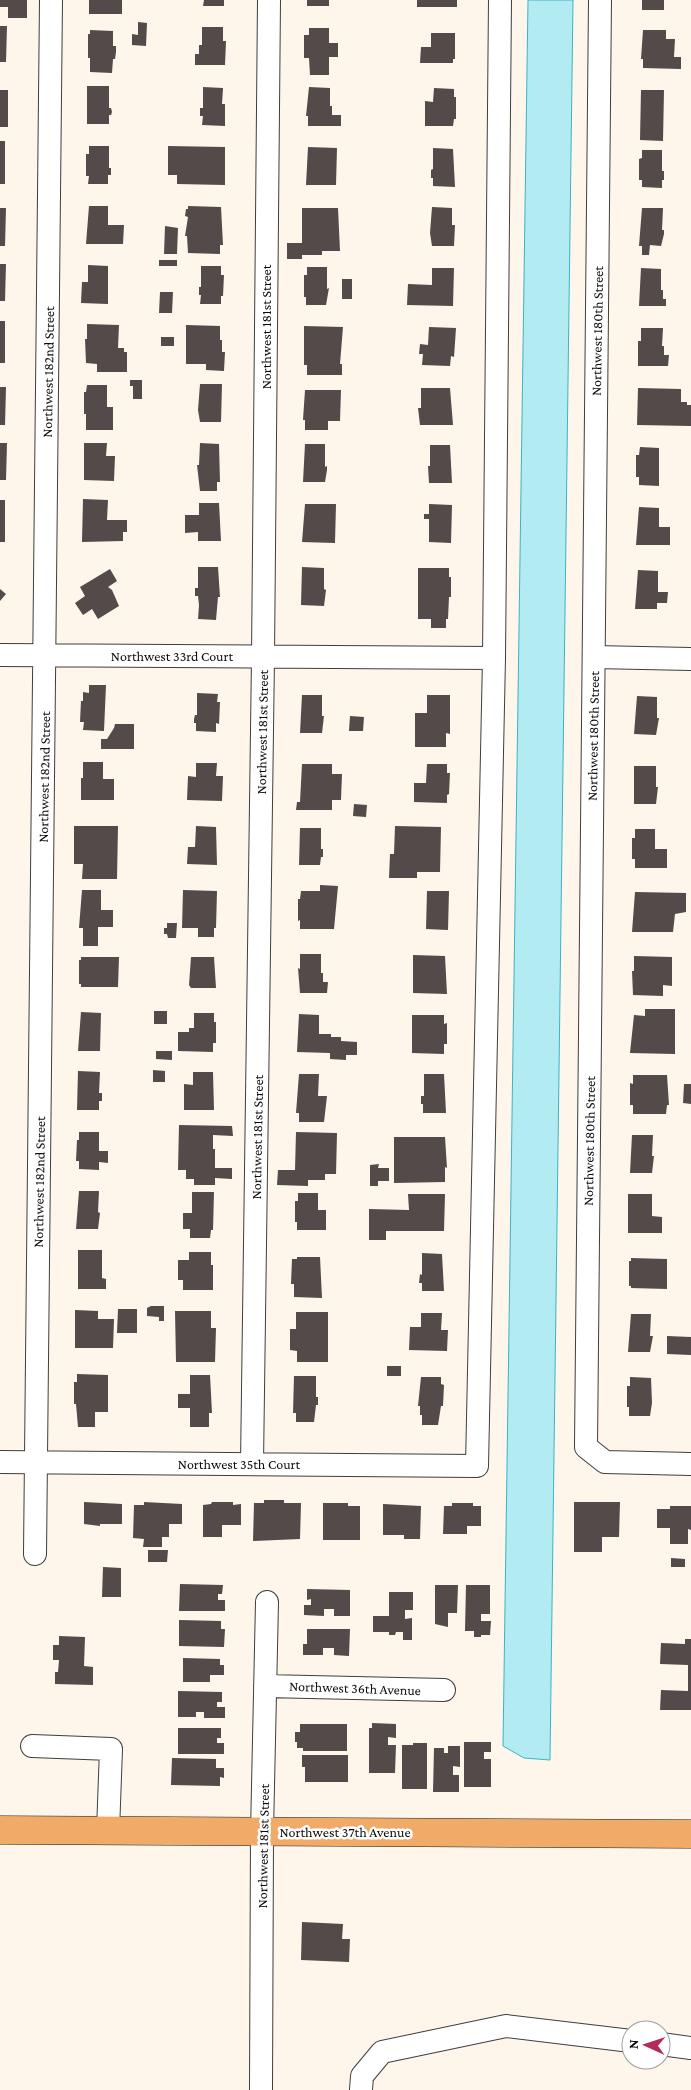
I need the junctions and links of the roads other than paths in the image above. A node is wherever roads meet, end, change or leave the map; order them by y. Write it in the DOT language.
graph roads {
  1 [pos="51,0"];
  2 [pos="268,0"];
  3 [pos="500,0"];
  4 [pos="600,0"];
  5 [pos="0,655"];
  6 [pos="45,655"];
  7 [pos="263,657"];
  8 [pos="594,657"];
  9 [pos="494,658"];
  10 [pos="691,659"];
  11 [pos="0,1462"];
  12 [pos="35,1462"];
  13 [pos="252,1464"];
  14 [pos="691,1464"];
  15 [pos="35,1554"];
  16 [pos="267,1602"];
  17 [pos="265,1686"];
  18 [pos="444,1690"];
  19 [pos="32,1746"];
  20 [pos="0,1830"];
  21 [pos="108,1831"];
  22 [pos="262,1832"];
  23 [pos="691,1834"];
  24 [pos="621,2040"];
  25 [pos="671,2045"];
  26 [pos="691,2048"];
  27 [pos="261,2090"];
  28 [pos="361,2090"];
  1 -- 6 [label="street, Northwest 182nd Street"];
  2 -- 7 [label="street, Northwest 181st Street"];
  3 -- 9 [label="street"];
  4 -- 8 [label="street, Northwest 180th Street"];
  5 -- 6 [label="street, Northwest 33rd Court"];
  6 -- 7 [label="street, Northwest 33rd Court"];
  6 -- 12 [label="street, Northwest 182nd Street"];
  7 -- 9 [label="street, Northwest 33rd Court"];
  7 -- 13 [label="street, Northwest 181st Street"];
  8 -- 10 [label="street"];
  8 -- 14 [label="street, Northwest 180th Street"];
  9 -- 13 [label="street, Northwest 35th Court"];
  11 -- 12 [label="street, Northwest 35th Court"];
  12 -- 13 [label="street, Northwest 35th Court"];
  12 -- 15 [label="street, Northwest 182nd Street"];
  16 -- 17 [label="street, Northwest 181st Street"];
  17 -- 18 [label="street, Northwest 36th Avenue"];
  17 -- 22 [label="street, Northwest 181st Street"];
  19 -- 21 [label="street"];
  20 -- 21 [label="main road, Northwest 37th Avenue"];
  21 -- 22 [label="main road, Northwest 37th Avenue"];
  22 -- 23 [label="main road, Northwest 37th Avenue"];
  22 -- 27 [label="street, Northwest 181st Street"];
  24 -- 28 [label="street"];
  25 -- 26 [label="street"];
}
